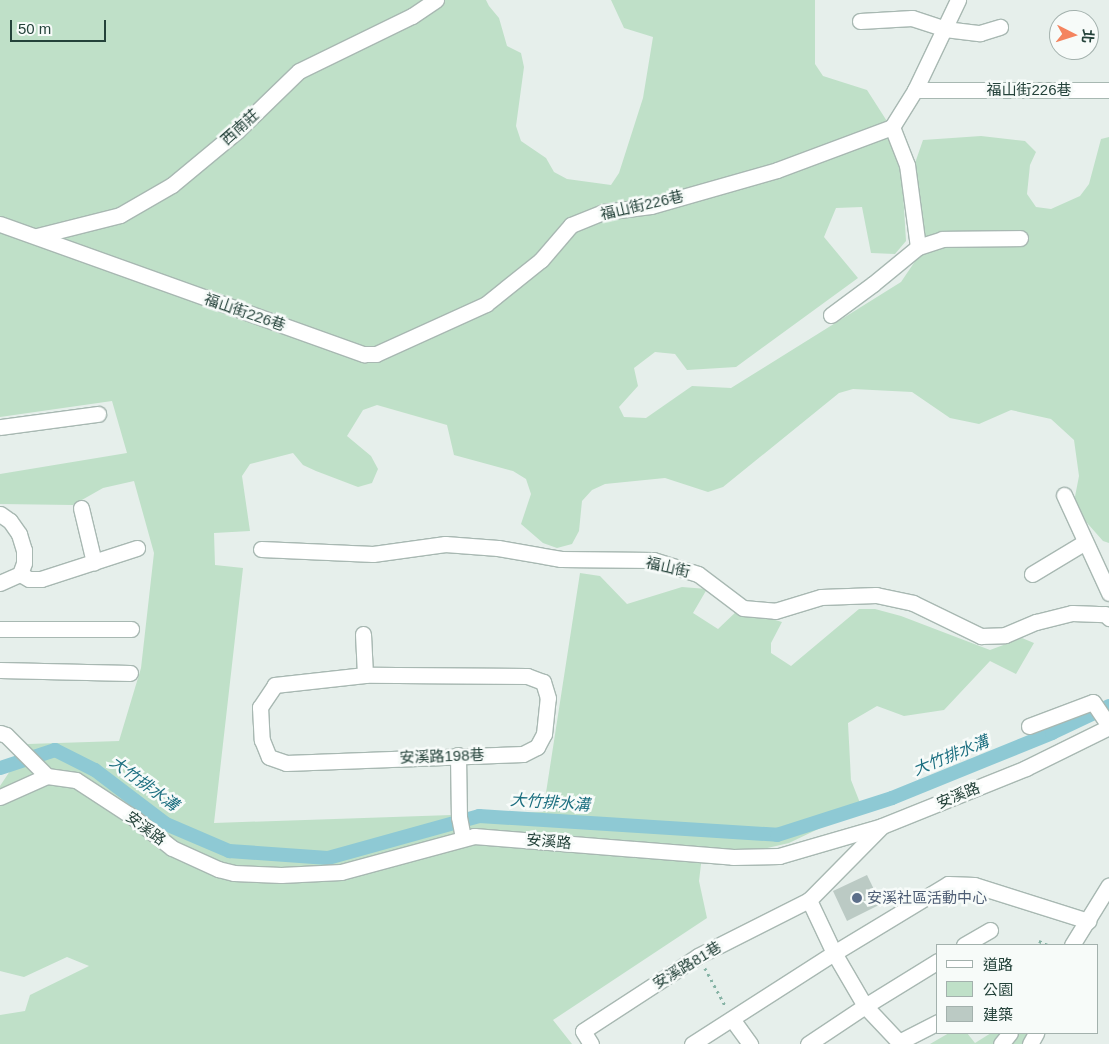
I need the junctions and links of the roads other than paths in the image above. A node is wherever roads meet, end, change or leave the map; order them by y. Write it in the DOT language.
graph roads {
  1 [pos="436,0"];
  2 [pos="958,0"];
  3 [pos="860,21"];
  4 [pos="1000,27"];
  5 [pos="945,29"];
  6 [pos="915,90"];
  7 [pos="1109,90"];
  8 [pos="892,127"];
  9 [pos="0,224"];
  10 [pos="37,236"];
  11 [pos="1020,238"];
  12 [pos="918,247"];
  13 [pos="831,315"];
  14 [pos="98,414"];
  15 [pos="0,427"];
  16 [pos="1064,495"];
  17 [pos="80,508"];
  18 [pos="0,514"];
  19 [pos="1084,542"];
  20 [pos="137,548"];
  21 [pos="261,549"];
  22 [pos="94,562"];
  23 [pos="20,574"];
  24 [pos="1032,574"];
  25 [pos="0,583"];
  26 [pos="1109,593"];
  27 [pos="1109,597"];
  28 [pos="1107,616"];
  29 [pos="0,629"];
  30 [pos="131,629"];
  31 [pos="363,634"];
  32 [pos="0,670"];
  33 [pos="130,673"];
  34 [pos="365,675"];
  35 [pos="1108,725"];
  36 [pos="1029,726"];
  37 [pos="3,734"];
  38 [pos="458,755"];
  39 [pos="47,776"];
  40 [pos="0,797"];
  41 [pos="882,826"];
  42 [pos="461,829"];
  43 [pos="1109,886"];
  44 [pos="809,900"];
  45 [pos="1088,921"];
  46 [pos="990,930"];
  47 [pos="966,944"];
  48 [pos="1073,944"];
  49 [pos="834,953"];
  50 [pos="936,963"];
  51 [pos="865,1006"];
  52 [pos="732,1019"];
  53 [pos="936,1023"];
  54 [pos="1009,1034"];
  55 [pos="591,1044"];
  56 [pos="692,1044"];
  57 [pos="750,1044"];
  58 [pos="808,1044"];
  59 [pos="1001,1044"];
  1 -- 10 [label="street, 西南莊"];
  2 -- 5 [label="street"];
  3 -- 5 [label="street"];
  4 -- 5 [label="street"];
  5 -- 6 [label="street"];
  6 -- 7 [label="street, 福山街226巷"];
  6 -- 8 [label="street"];
  8 -- 10 [label="street, 福山街226巷"];
  8 -- 12 [label="street"];
  9 -- 10 [label="street, 福山街226巷"];
  11 -- 12 [label="street"];
  12 -- 13 [label="street"];
  14 -- 15 [label="street"];
  16 -- 19 [label="street"];
  17 -- 22 [label="street"];
  18 -- 23 [label="street"];
  19 -- 24 [label="street"];
  19 -- 26 [label="street"];
  20 -- 22 [label="street"];
  21 -- 28 [label="street, 福山街"];
  22 -- 23 [label="street"];
  23 -- 25 [label="street"];
  27 -- 28 [label="street"];
  29 -- 30 [label="street"];
  31 -- 34 [label="street"];
  32 -- 33 [label="street"];
  34 -- 38 [label="street, 安溪路198巷"];
  34 -- 38 [label="street, 安溪路198巷"];
  35 -- 36 [label="street"];
  35 -- 41 [label="street, 安溪路"];
  37 -- 39 [label="street"];
  38 -- 42 [label="street"];
  39 -- 40 [label="street"];
  39 -- 42 [label="street, 安溪路"];
  41 -- 42 [label="street, 安溪路"];
  41 -- 44 [label="street, 安溪路81巷"];
  43 -- 45 [label="street"];
  44 -- 49 [label="street"];
  44 -- 55 [label="street, 安溪路81巷"];
  45 -- 48 [label="street"];
  45 -- 49 [label="street"];
  46 -- 47 [label="street"];
  49 -- 51 [label="street"];
  49 -- 52 [label="street"];
  50 -- 51 [label="street"];
  51 -- 53 [label="street"];
  51 -- 58 [label="street"];
  52 -- 56 [label="street"];
  52 -- 57 [label="street"];
  54 -- 59 [label="street"];
}
